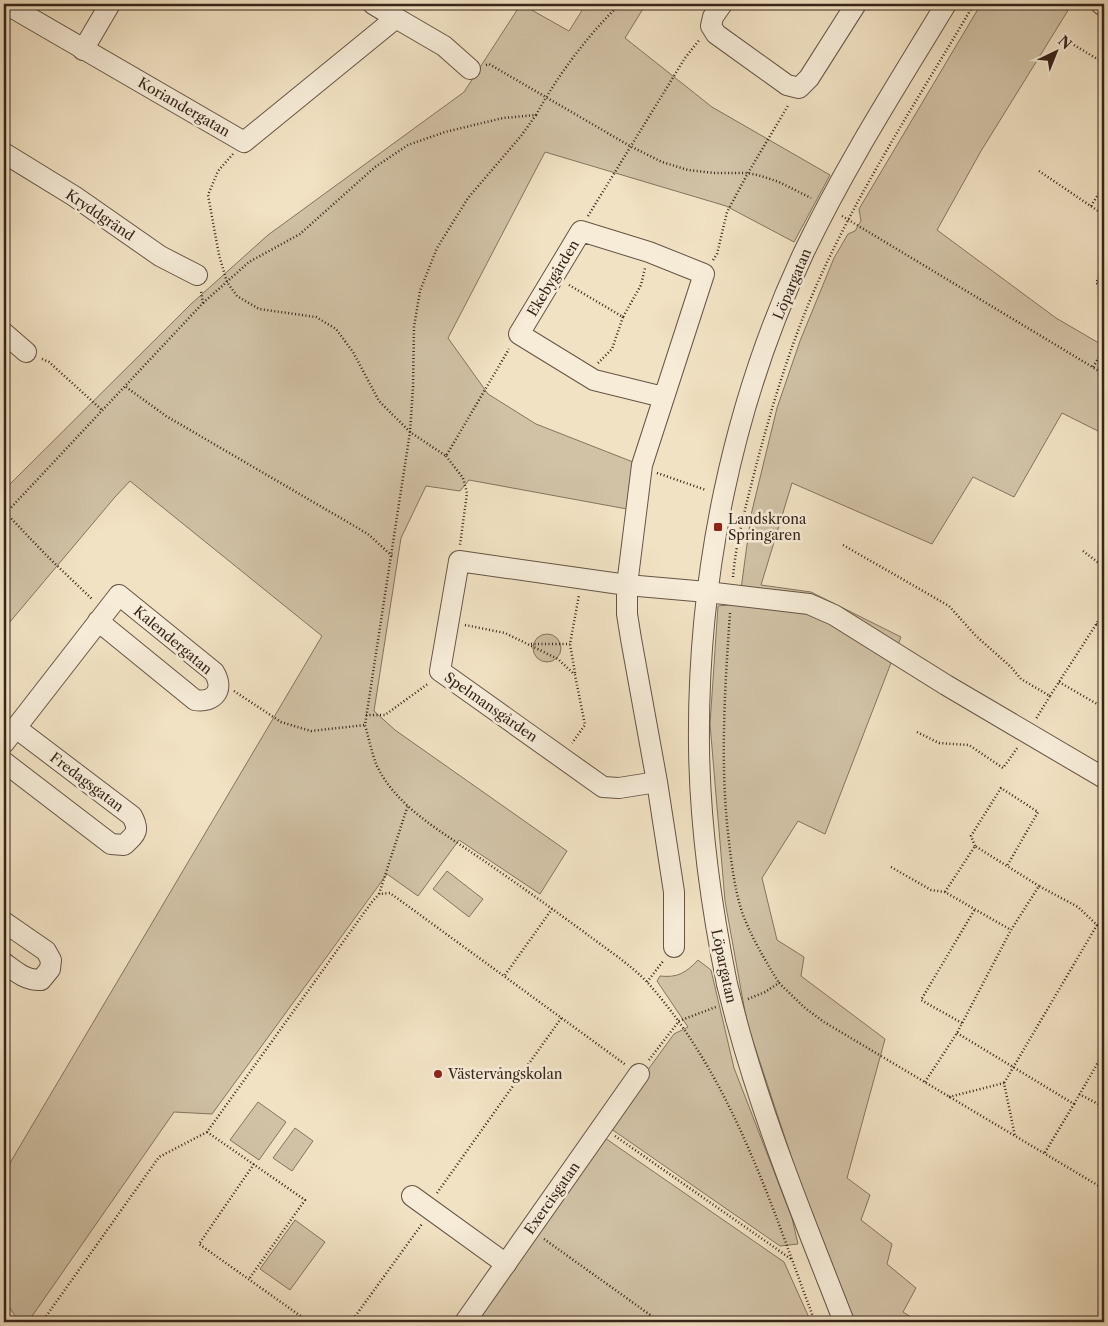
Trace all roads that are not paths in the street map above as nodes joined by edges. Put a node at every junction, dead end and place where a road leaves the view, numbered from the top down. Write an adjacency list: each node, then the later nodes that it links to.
1 (6, 4): 10 (street, Koriandergatan)
2 (110, 4): 10 (street)
3 (373, 4): 9 (street)
4 (722, 4): 5 (street)
5 (856, 4)
6 (946, 4): 18 (street, Löpargatan)
7 (1101, 4): 8 (street)
8 (1104, 6)
9 (396, 18): 10 (street, Koriandergatan); 11 (street)
10 (83, 50)
11 (470, 69)
12 (4, 153): 13 (street, Kryddgränd)
13 (197, 276)
14 (4, 333): 15 (street)
15 (26, 352)
16 (663, 397): 16 (street, Ekebygården); 17 (street)
17 (627, 585): 18 (street); 23 (street); 23 (street, Spelmansgården)
18 (707, 592): 22 (street); 31 (street, Löpargatan, bridge)
19 (102, 617): 19 (street, Kalendergatan); 20 (street, Kalendergatan)
20 (10, 736): 21 (street, Fredagsgatan)
21 (4, 762)
22 (1104, 778)
23 (657, 782): 25 (street)
24 (4, 922): 26 (street)
25 (674, 947)
26 (4, 963)
27 (639, 1074): 29 (street, Exercisgatan)
28 (412, 1196): 29 (street)
29 (506, 1264): 30 (street, Exercisgatan)
30 (465, 1322)
31 (844, 1322)

